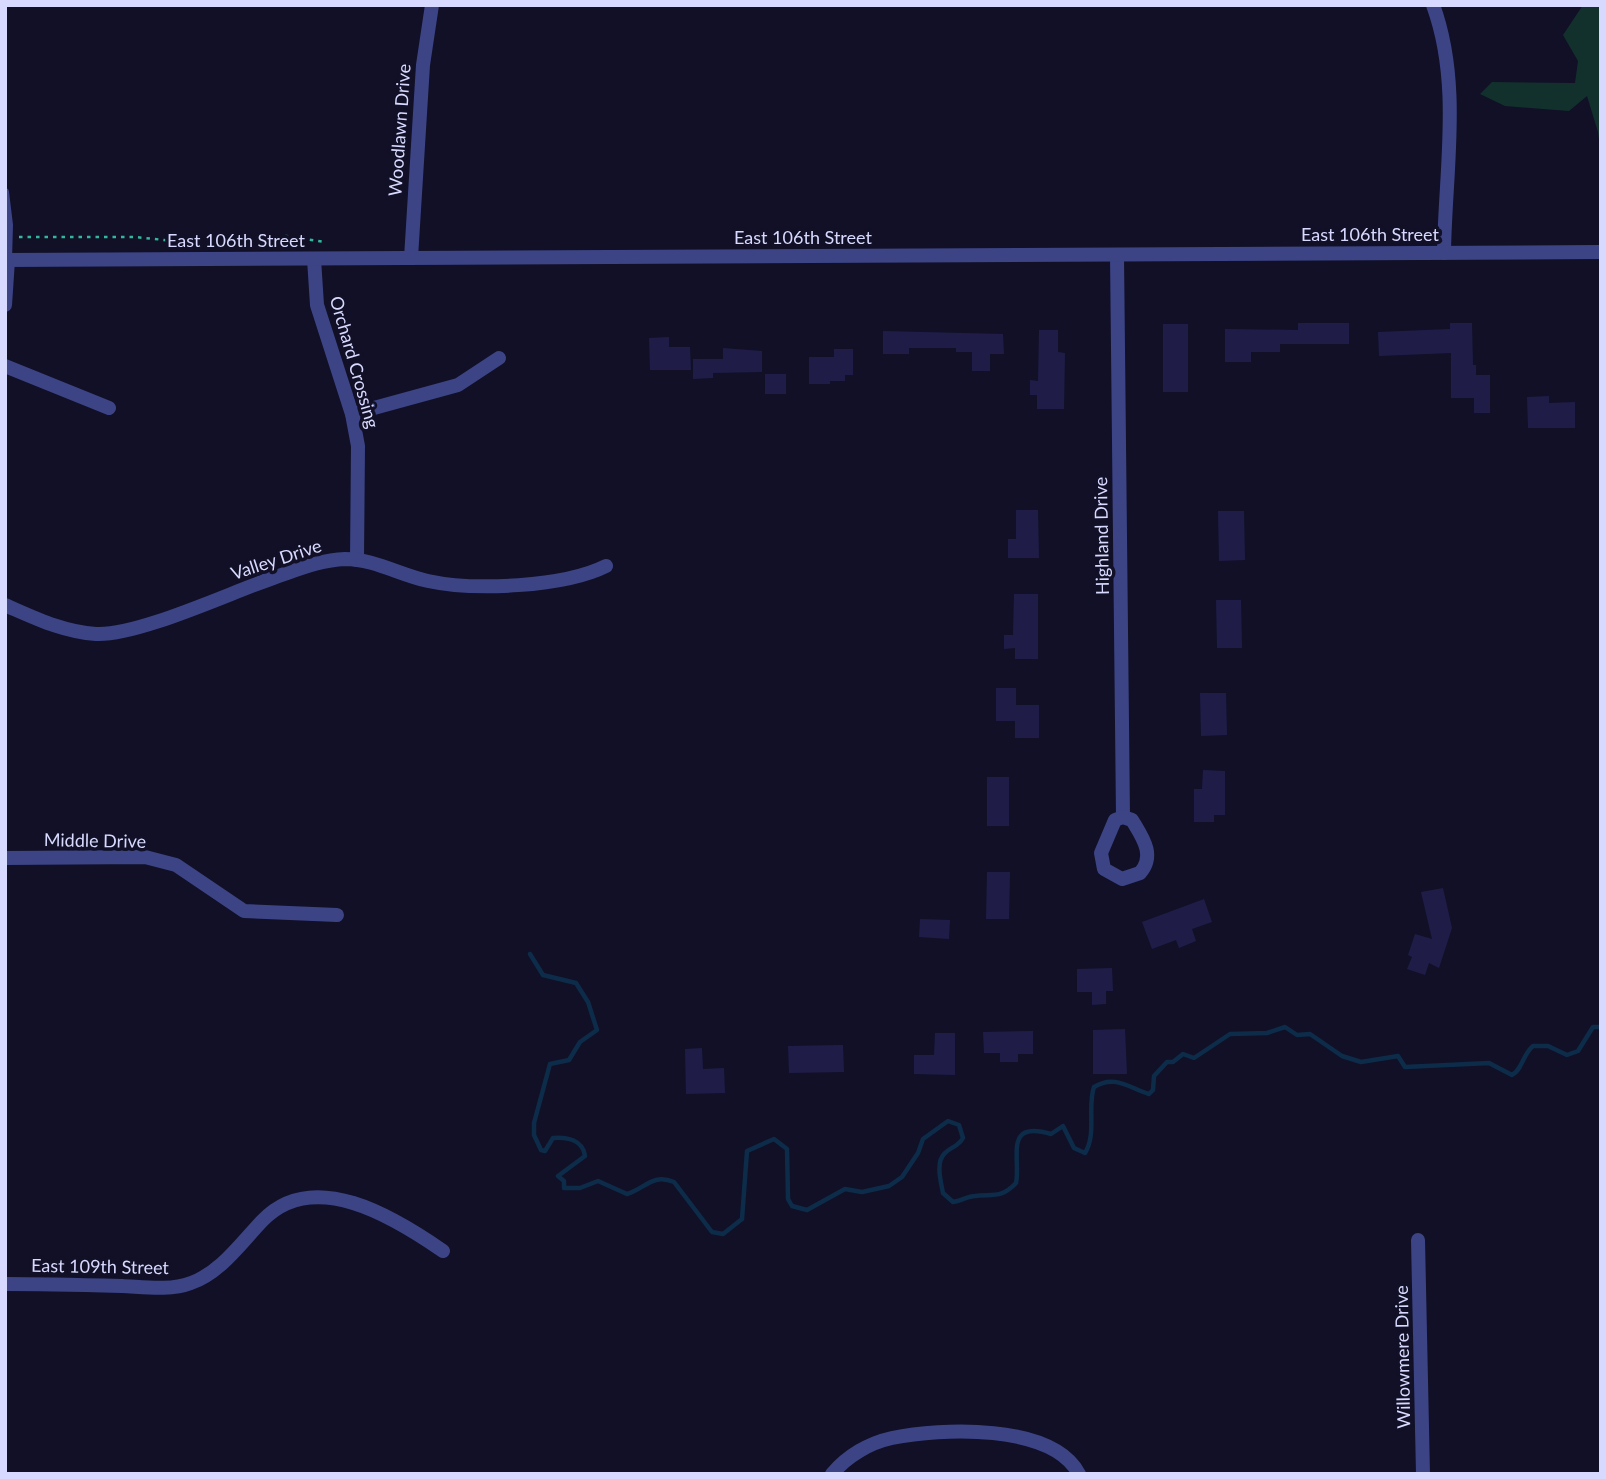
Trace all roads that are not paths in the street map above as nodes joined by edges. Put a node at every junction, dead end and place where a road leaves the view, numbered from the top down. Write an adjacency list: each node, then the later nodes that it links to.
1 (432, 5): 7 (street, Woodlawn Drive)
2 (1433, 5): 5 (street)
3 (5, 192): 9 (lane)
4 (1601, 252): 5 (street, East 106th Street)
5 (1444, 253): 6 (street, East 106th Street)
6 (1118, 255): 7 (street, East 106th Street); 18 (street, Highland Drive)
7 (411, 258): 8 (street, East 106th Street)
8 (314, 259): 9 (street, East 106th Street); 14 (street, Orchard Crossing)
9 (6, 260): 10 (street)
10 (5, 305)
11 (499, 358): 14 (street)
12 (5, 366): 13 (street)
13 (109, 408)
14 (352, 415): 15 (street, Orchard Crossing)
15 (357, 559): 16 (street, Valley Drive); 17 (street, Valley Drive)
16 (606, 566)
17 (5, 604)
18 (1124, 817)
19 (5, 858): 20 (street, Middle Drive)
20 (337, 915)
21 (1419, 1240): 26 (street, Willowmere Drive)
22 (443, 1251): 23 (street, East 109th Street)
23 (5, 1284)
24 (832, 1474): 25 (street)
25 (1079, 1474)
26 (1423, 1474)

